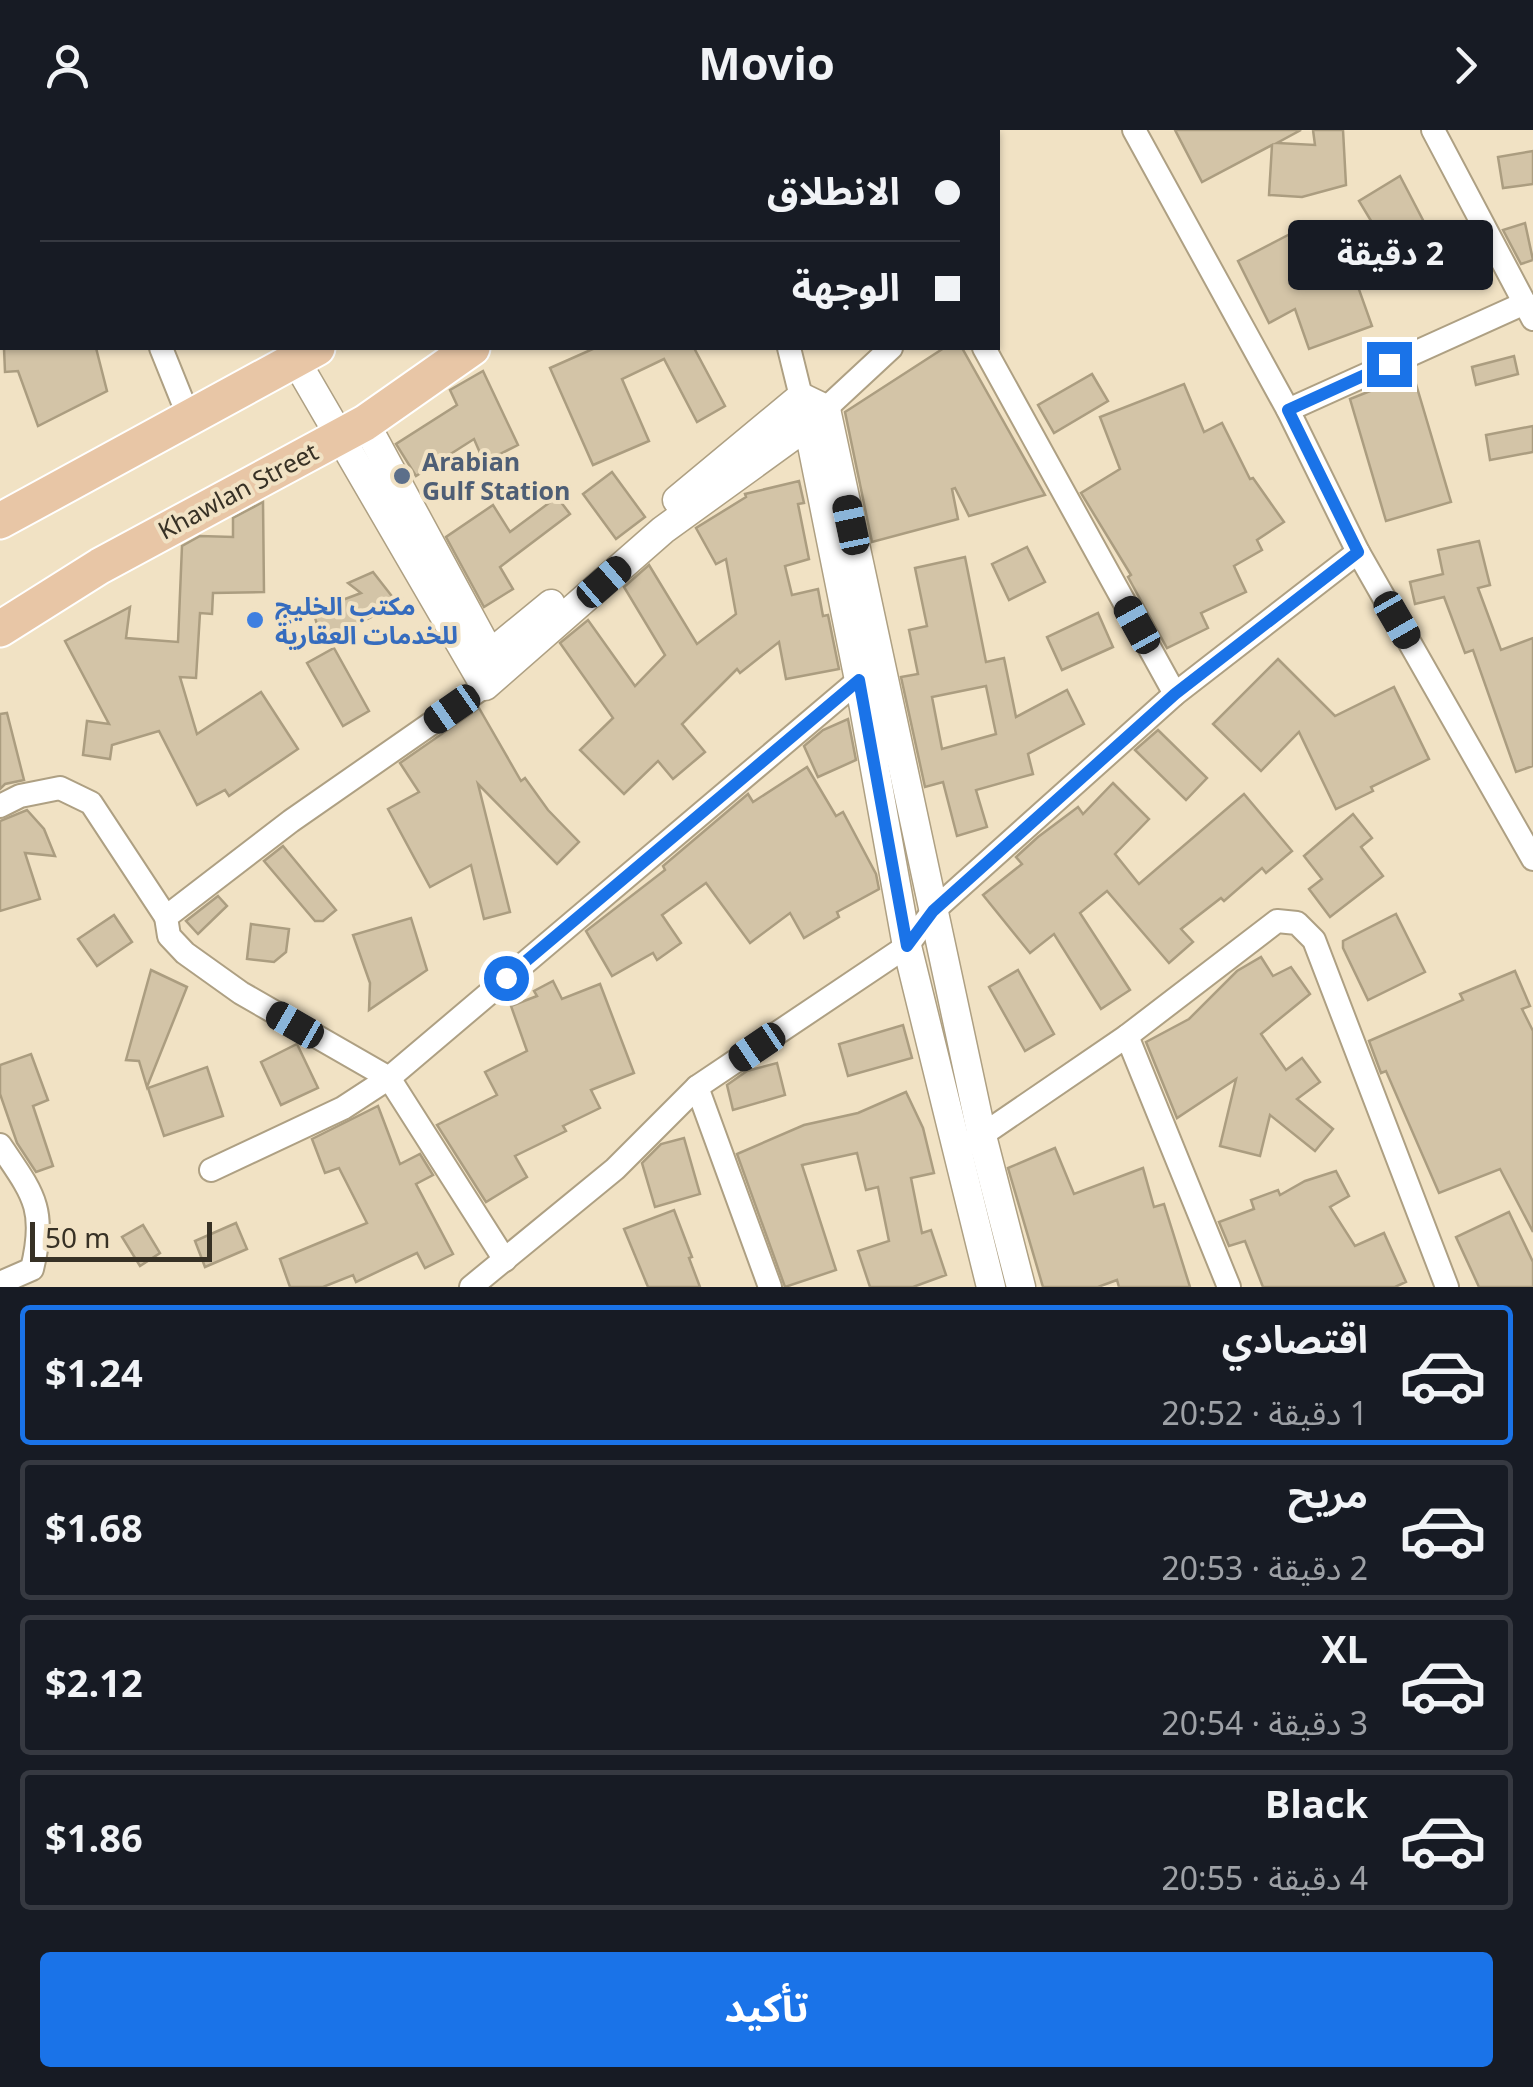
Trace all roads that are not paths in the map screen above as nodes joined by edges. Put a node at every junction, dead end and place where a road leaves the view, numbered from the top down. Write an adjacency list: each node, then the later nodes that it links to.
1 (1134, 130): 11 (street)
2 (1432, 130): 3 (street)
3 (1529, 311): 11 (street)
4 (162, 350): 12 (street)
5 (469, 350): 13 (main road, Khawlan Street)
6 (790, 350): 10 (street)
7 (888, 350): 10 (street)
8 (985, 350): 19 (street)
9 (306, 354): 12 (main road); 13 (street)
10 (812, 410): 13 (street); 17 (street); 18 (street); 22 (street)
11 (1288, 410): 15 (street)
12 (188, 416): 14 (main road)
13 (352, 430): 16 (main road, Khawlan Street); 18 (street)
14 (0, 521)
15 (1358, 552): 19 (street); 21 (street)
16 (0, 629)
17 (859, 680): 24 (street); 26 (street)
18 (485, 686): 23 (street)
19 (1175, 694): 22 (street)
20 (0, 806): 23 (street)
21 (1533, 859)
22 (933, 911): 24 (street); 28 (street)
23 (166, 917): 26 (street)
24 (907, 946): 27 (street); 30 (street)
25 (1127, 1036): 28 (street); 38 (street); 39 (street)
26 (389, 1078): 31 (street); 32 (street)
27 (697, 1087): 32 (street); 35 (street)
28 (982, 1136): 30 (street); 37 (street)
29 (0, 1146): 33 (street)
30 (956, 1152): 36 (street)
31 (210, 1170)
32 (505, 1260): 34 (street)
33 (0, 1282)
34 (472, 1287)
35 (770, 1287)
36 (991, 1287)
37 (1020, 1287)
38 (1229, 1287)
39 (1447, 1287)

